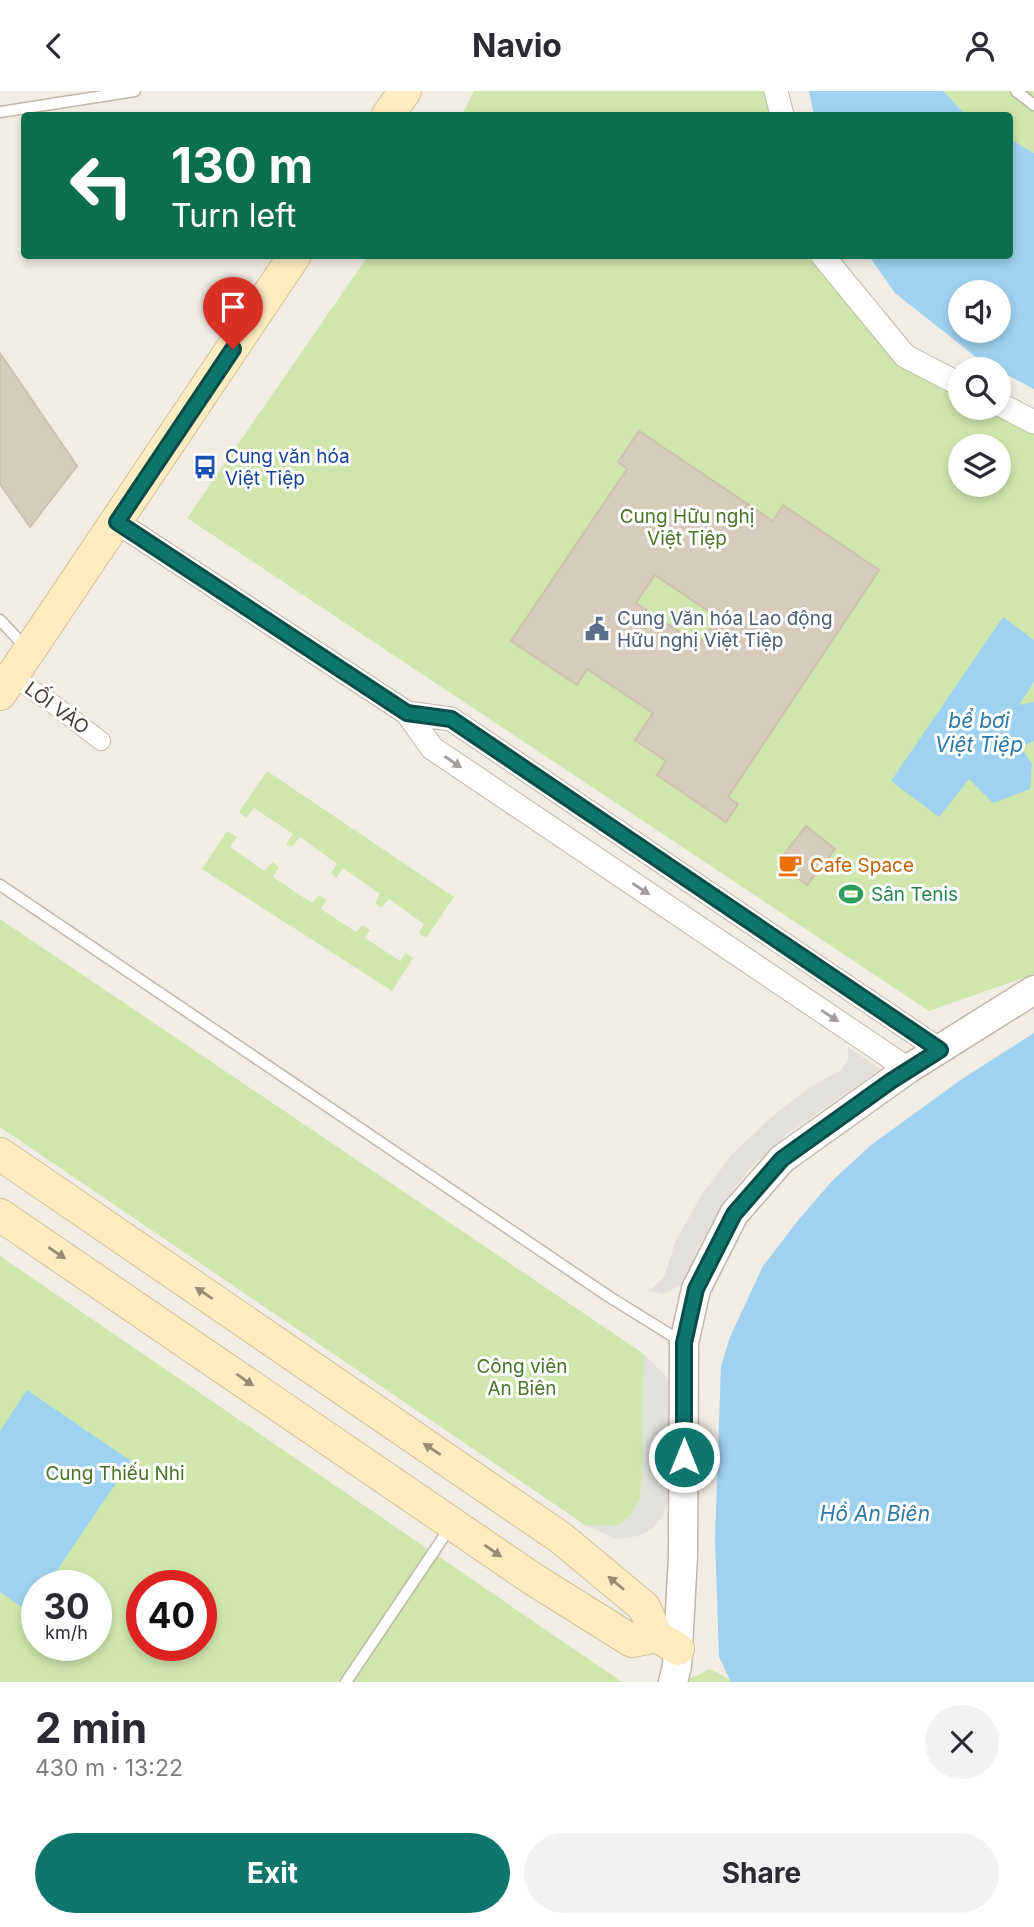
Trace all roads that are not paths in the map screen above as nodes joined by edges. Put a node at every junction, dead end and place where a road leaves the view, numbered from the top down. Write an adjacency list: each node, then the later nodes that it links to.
1 (135, 91): 5 (lane)
2 (776, 91): 6 (street)
3 (1016, 91): 4 (lane)
4 (1034, 105)
5 (1, 108)
6 (781, 112)
7 (292, 259): 12 (main road)
8 (825, 259): 9 (street)
9 (948, 378)
10 (1011, 410): 11 (street)
11 (1034, 422)
12 (117, 522): 14 (main road); 15 (street)
13 (0, 620): 14 (lane)
14 (13, 674): 16 (street, LỐI VÀO)
15 (407, 713): 17 (street); 18 (street, one-way to 18)
16 (101, 741)
17 (603, 822): 18 (street); 20 (street)
18 (583, 850): 21 (street, one-way to 21)
19 (0, 885): 28 (lane)
20 (716, 898): 21 (street); 23 (street)
21 (697, 927): 24 (street, one-way to 24)
22 (1034, 990): 23 (street)
23 (940, 1050): 24 (street)
24 (908, 1069): 28 (street)
25 (0, 1154): 27 (main road, one-way to 25)
26 (3, 1223): 29 (main road, one-way to 29)
27 (243, 1320): 29 (main road); 31 (main road, one-way to 27)
28 (684, 1343): 31 (street)
29 (214, 1359): 30 (main road, one-way to 30)
30 (453, 1523): 31 (main road, one-way to 31); 32 (lane)
31 (668, 1642): 33 (street)
32 (346, 1682)
33 (673, 1682)

